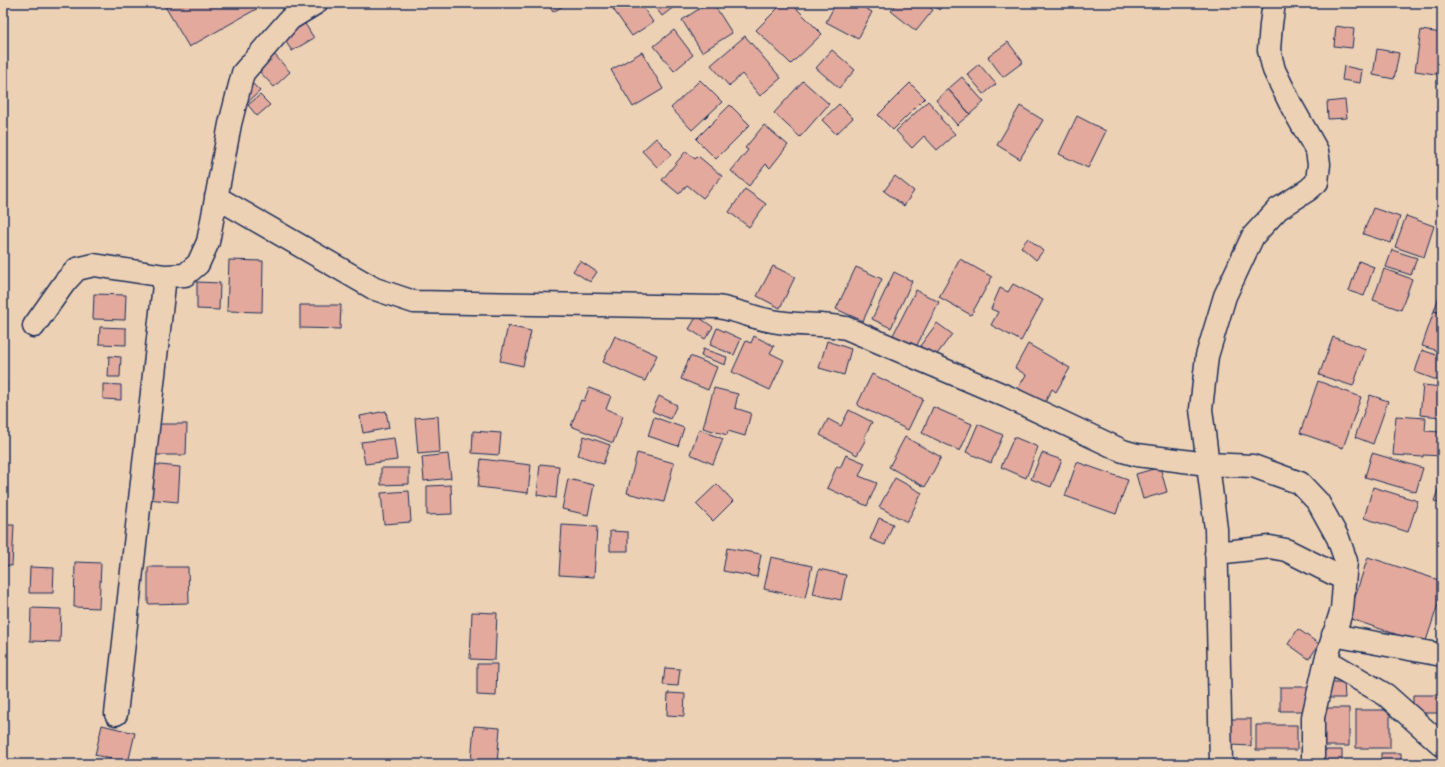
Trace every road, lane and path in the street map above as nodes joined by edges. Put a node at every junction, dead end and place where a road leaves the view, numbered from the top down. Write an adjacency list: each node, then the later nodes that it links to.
1 (316, 3): 3 (street)
2 (1274, 3): 6 (street)
3 (216, 197): 4 (street); 6 (street)
4 (166, 276): 5 (street); 12 (street)
5 (34, 326)
6 (1215, 464): 7 (street); 8 (street)
7 (1223, 552): 8 (street); 14 (street)
8 (1344, 578): 9 (street)
9 (1333, 635): 10 (street); 11 (street)
10 (1442, 655)
11 (1326, 660): 13 (street); 15 (street)
12 (116, 714)
13 (1442, 745)
14 (1221, 764)
15 (1313, 764)

